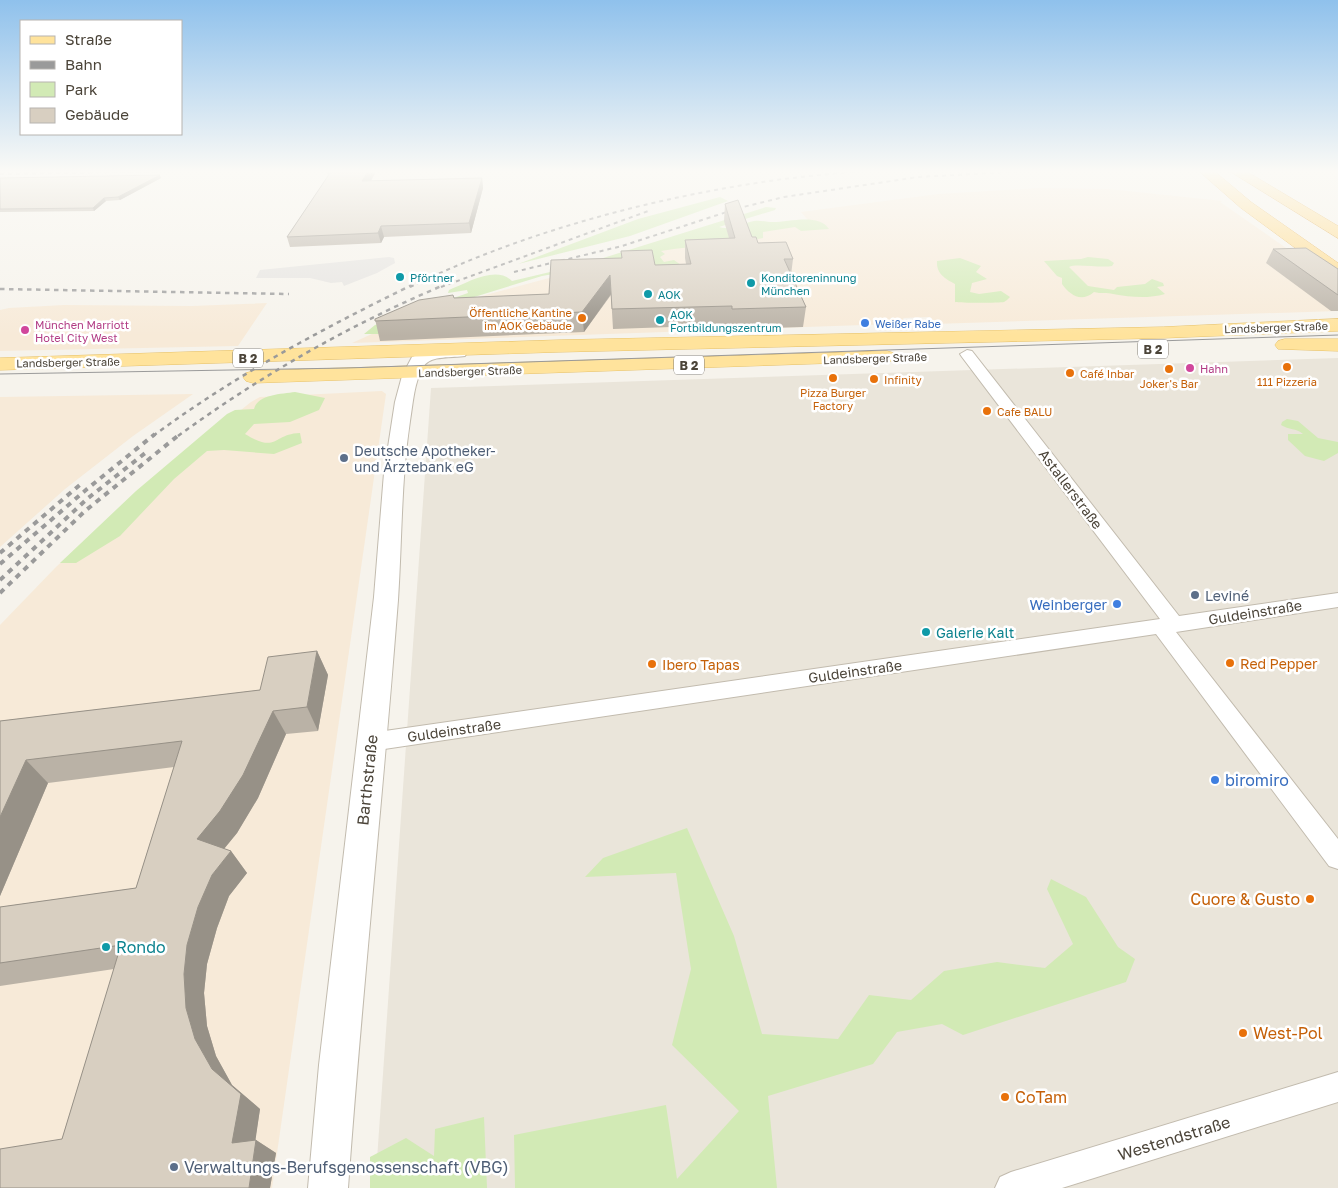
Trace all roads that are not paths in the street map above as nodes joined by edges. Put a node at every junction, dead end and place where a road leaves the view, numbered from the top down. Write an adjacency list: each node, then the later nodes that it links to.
1 (1274, 225): 6 (highway)
2 (1300, 225): 5 (highway)
3 (1326, 225): 4 (highway)
4 (1338, 233)
5 (1338, 249)
6 (1338, 271)
7 (1338, 325): 9 (main road, Landsberger Straße / B 2)
8 (1338, 344): 10 (main road, Landsberger Straße / B 2)
9 (495, 348): 11 (main road, Landsberger Straße / B 2); 12 (street, Landsberger Straße)
10 (967, 354): 12 (main road, Landsberger Straße / B 2); 17 (street, Astallerstraße)
11 (0, 364)
12 (412, 373): 14 (main road, Landsberger Straße / B 2); 18 (street, Barthstraße)
13 (201, 377): 15 (main road, Landsberger Straße)
14 (231, 377)
15 (0, 381)
16 (1338, 600): 17 (street, Guldeinstraße)
17 (1168, 626): 18 (street, Guldeinstraße); 19 (street, Astallerstraße)
18 (371, 742): 21 (street, Barthstraße)
19 (1338, 858)
20 (1338, 1087): 22 (street, Westendstraße)
21 (328, 1188)
22 (1010, 1188)

